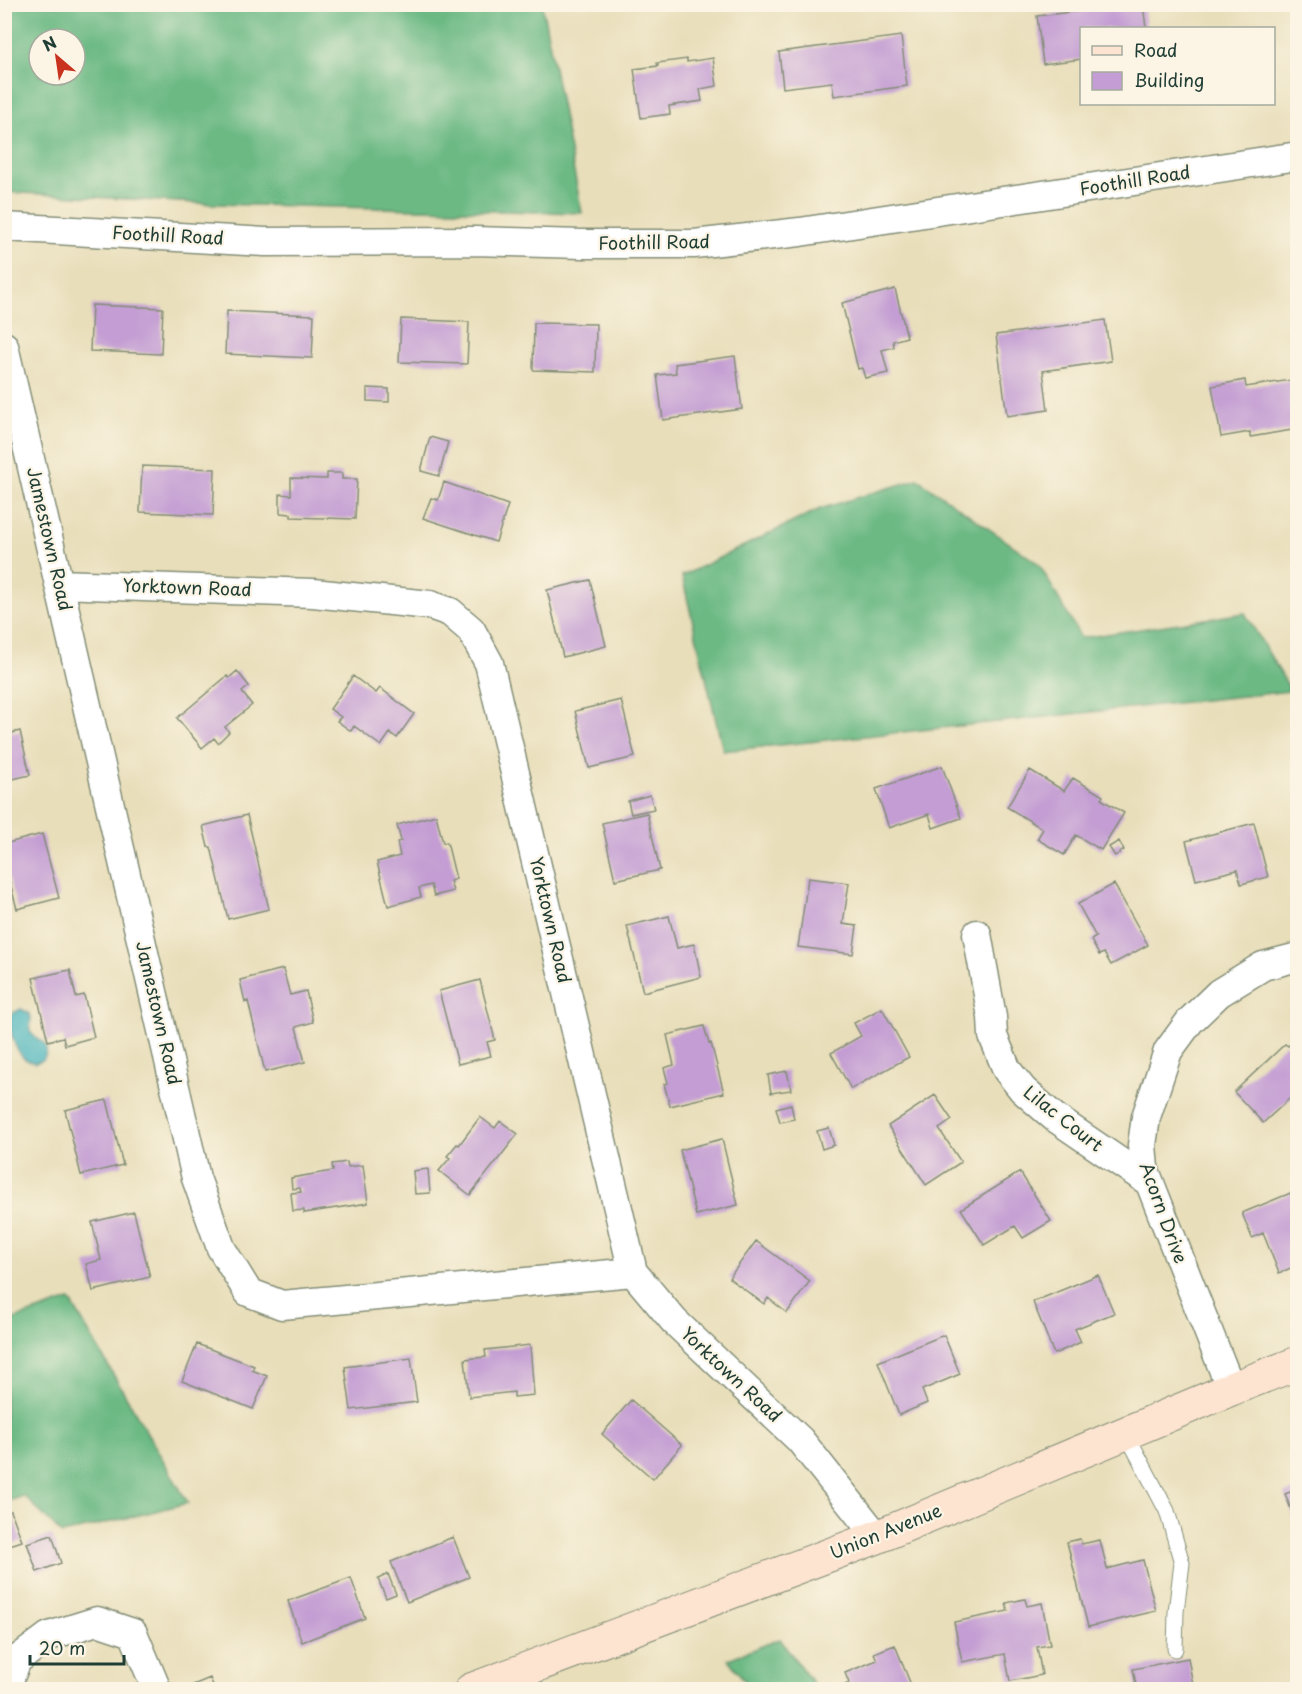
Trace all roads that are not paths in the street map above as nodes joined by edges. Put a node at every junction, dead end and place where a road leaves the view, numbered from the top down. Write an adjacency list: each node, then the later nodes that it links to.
1 (1298, 156): 2 (street, Foothill Road)
2 (4, 227)
3 (4, 346): 4 (street, Jamestown Road)
4 (59, 584): 8 (street, Yorktown Road); 8 (street, Jamestown Road)
5 (977, 934): 7 (street, Lilac Court)
6 (1298, 957): 7 (street, Acorn Drive)
7 (1149, 1182): 10 (street, Acorn Drive)
8 (633, 1272): 12 (street, Yorktown Road)
9 (1298, 1363): 10 (street, Union Avenue)
10 (1231, 1389): 11 (street, Union Avenue)
11 (1126, 1433): 12 (street, Union Avenue); 13 (lane)
12 (877, 1537): 16 (street, Union Avenue)
13 (1176, 1649)
14 (5, 1689): 15 (street)
15 (157, 1689)
16 (471, 1689)

